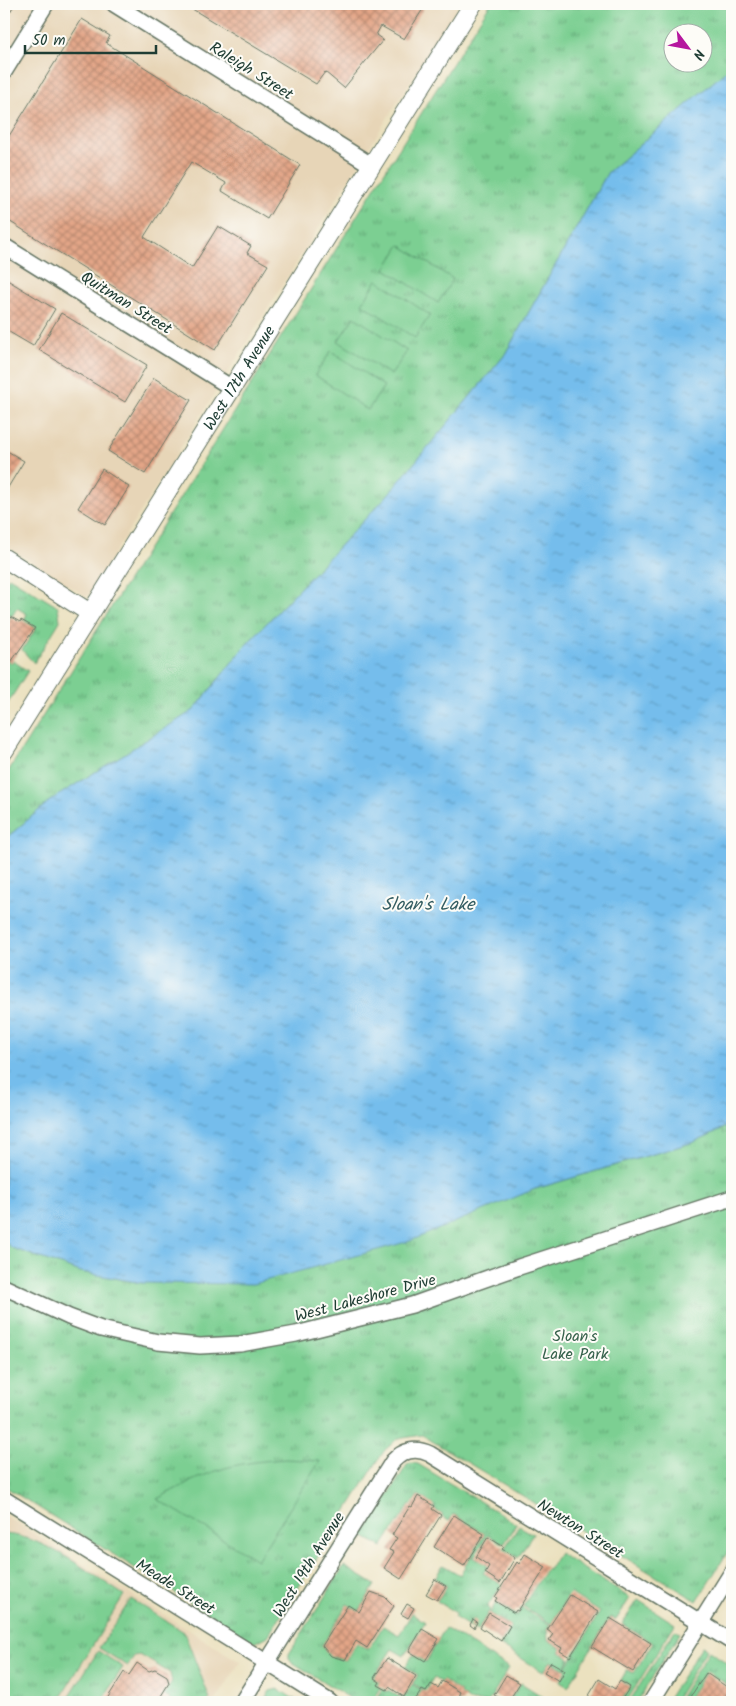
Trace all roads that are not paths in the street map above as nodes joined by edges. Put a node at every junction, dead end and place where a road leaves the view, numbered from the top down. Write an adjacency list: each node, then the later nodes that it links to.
1 (46, 4): 4 (street)
2 (114, 4): 5 (street, Raleigh Street)
3 (473, 4): 5 (street, West 17th Avenue)
4 (4, 72)
5 (372, 165): 7 (street, West 17th Avenue)
6 (4, 246): 7 (street, Quitman Street)
7 (232, 388): 9 (street, West 17th Avenue)
8 (4, 558): 9 (street)
9 (90, 613): 10 (street, West 17th Avenue)
10 (4, 751)
11 (732, 1198): 12 (street, West Lakeshore Drive)
12 (4, 1287)
13 (409, 1451): 16 (street, Newton Street); 18 (street, West 19th Avenue)
14 (4, 1499): 18 (street, Meade Street)
15 (732, 1572): 16 (street)
16 (701, 1623): 17 (street, Newton Street); 21 (street)
17 (732, 1642)
18 (267, 1663): 19 (street, West 19th Avenue); 20 (street, Meade Street)
19 (242, 1702)
20 (330, 1702)
21 (651, 1702)

